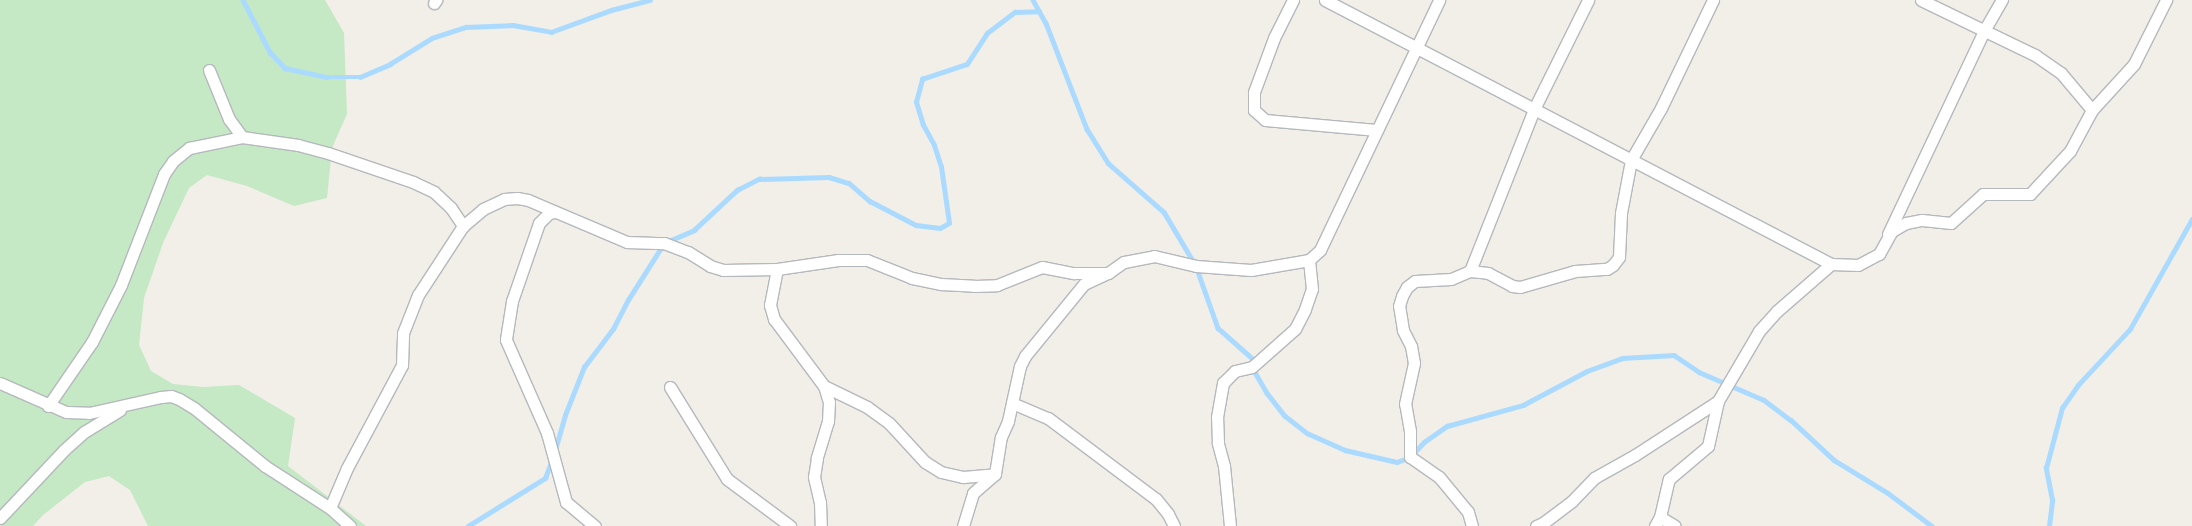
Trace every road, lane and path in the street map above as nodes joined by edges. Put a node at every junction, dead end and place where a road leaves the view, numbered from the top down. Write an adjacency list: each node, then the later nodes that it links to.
1 (1293, 0): 14 (street)
2 (1325, 0): 10 (street)
3 (1439, 0): 10 (street)
4 (1588, 0): 12 (street)
5 (1713, 0): 16 (street)
6 (1921, 0): 9 (street)
7 (2002, 0): 9 (street)
8 (2166, 0): 13 (street)
9 (1985, 30): 13 (street); 19 (street)
10 (1417, 48): 12 (street); 14 (street)
11 (209, 70): 15 (street)
12 (1534, 109): 16 (street); 23 (street)
13 (2092, 110): 19 (street)
14 (1377, 130): 20 (street)
15 (242, 137): 18 (street); 30 (street)
16 (1631, 160): 21 (street); 23 (street)
17 (556, 212): 18 (street); 22 (street); 37 (street)
18 (463, 226): 33 (street)
19 (1879, 254): 21 (street)
20 (1309, 260): 24 (street); 42 (street)
21 (1831, 264): 28 (street)
22 (777, 269): 24 (street); 27 (street)
23 (1470, 271): 43 (street)
24 (1108, 273): 29 (street)
25 (0, 383): 30 (street)
26 (670, 386): 38 (street)
27 (824, 386): 32 (street); 39 (street)
28 (1718, 402): 35 (street); 44 (street)
29 (1012, 403): 32 (street); 41 (street)
30 (48, 406): 31 (street)
31 (127, 406): 33 (street); 34 (street)
32 (995, 474): 40 (street)
33 (330, 508): 36 (street)
34 (0, 518)
35 (1658, 522): 45 (street)
36 (350, 526)
37 (596, 526)
38 (790, 526)
39 (821, 526)
40 (963, 526)
41 (1174, 526)
42 (1230, 526)
43 (1472, 526)
44 (1536, 526)
45 (1674, 526)

